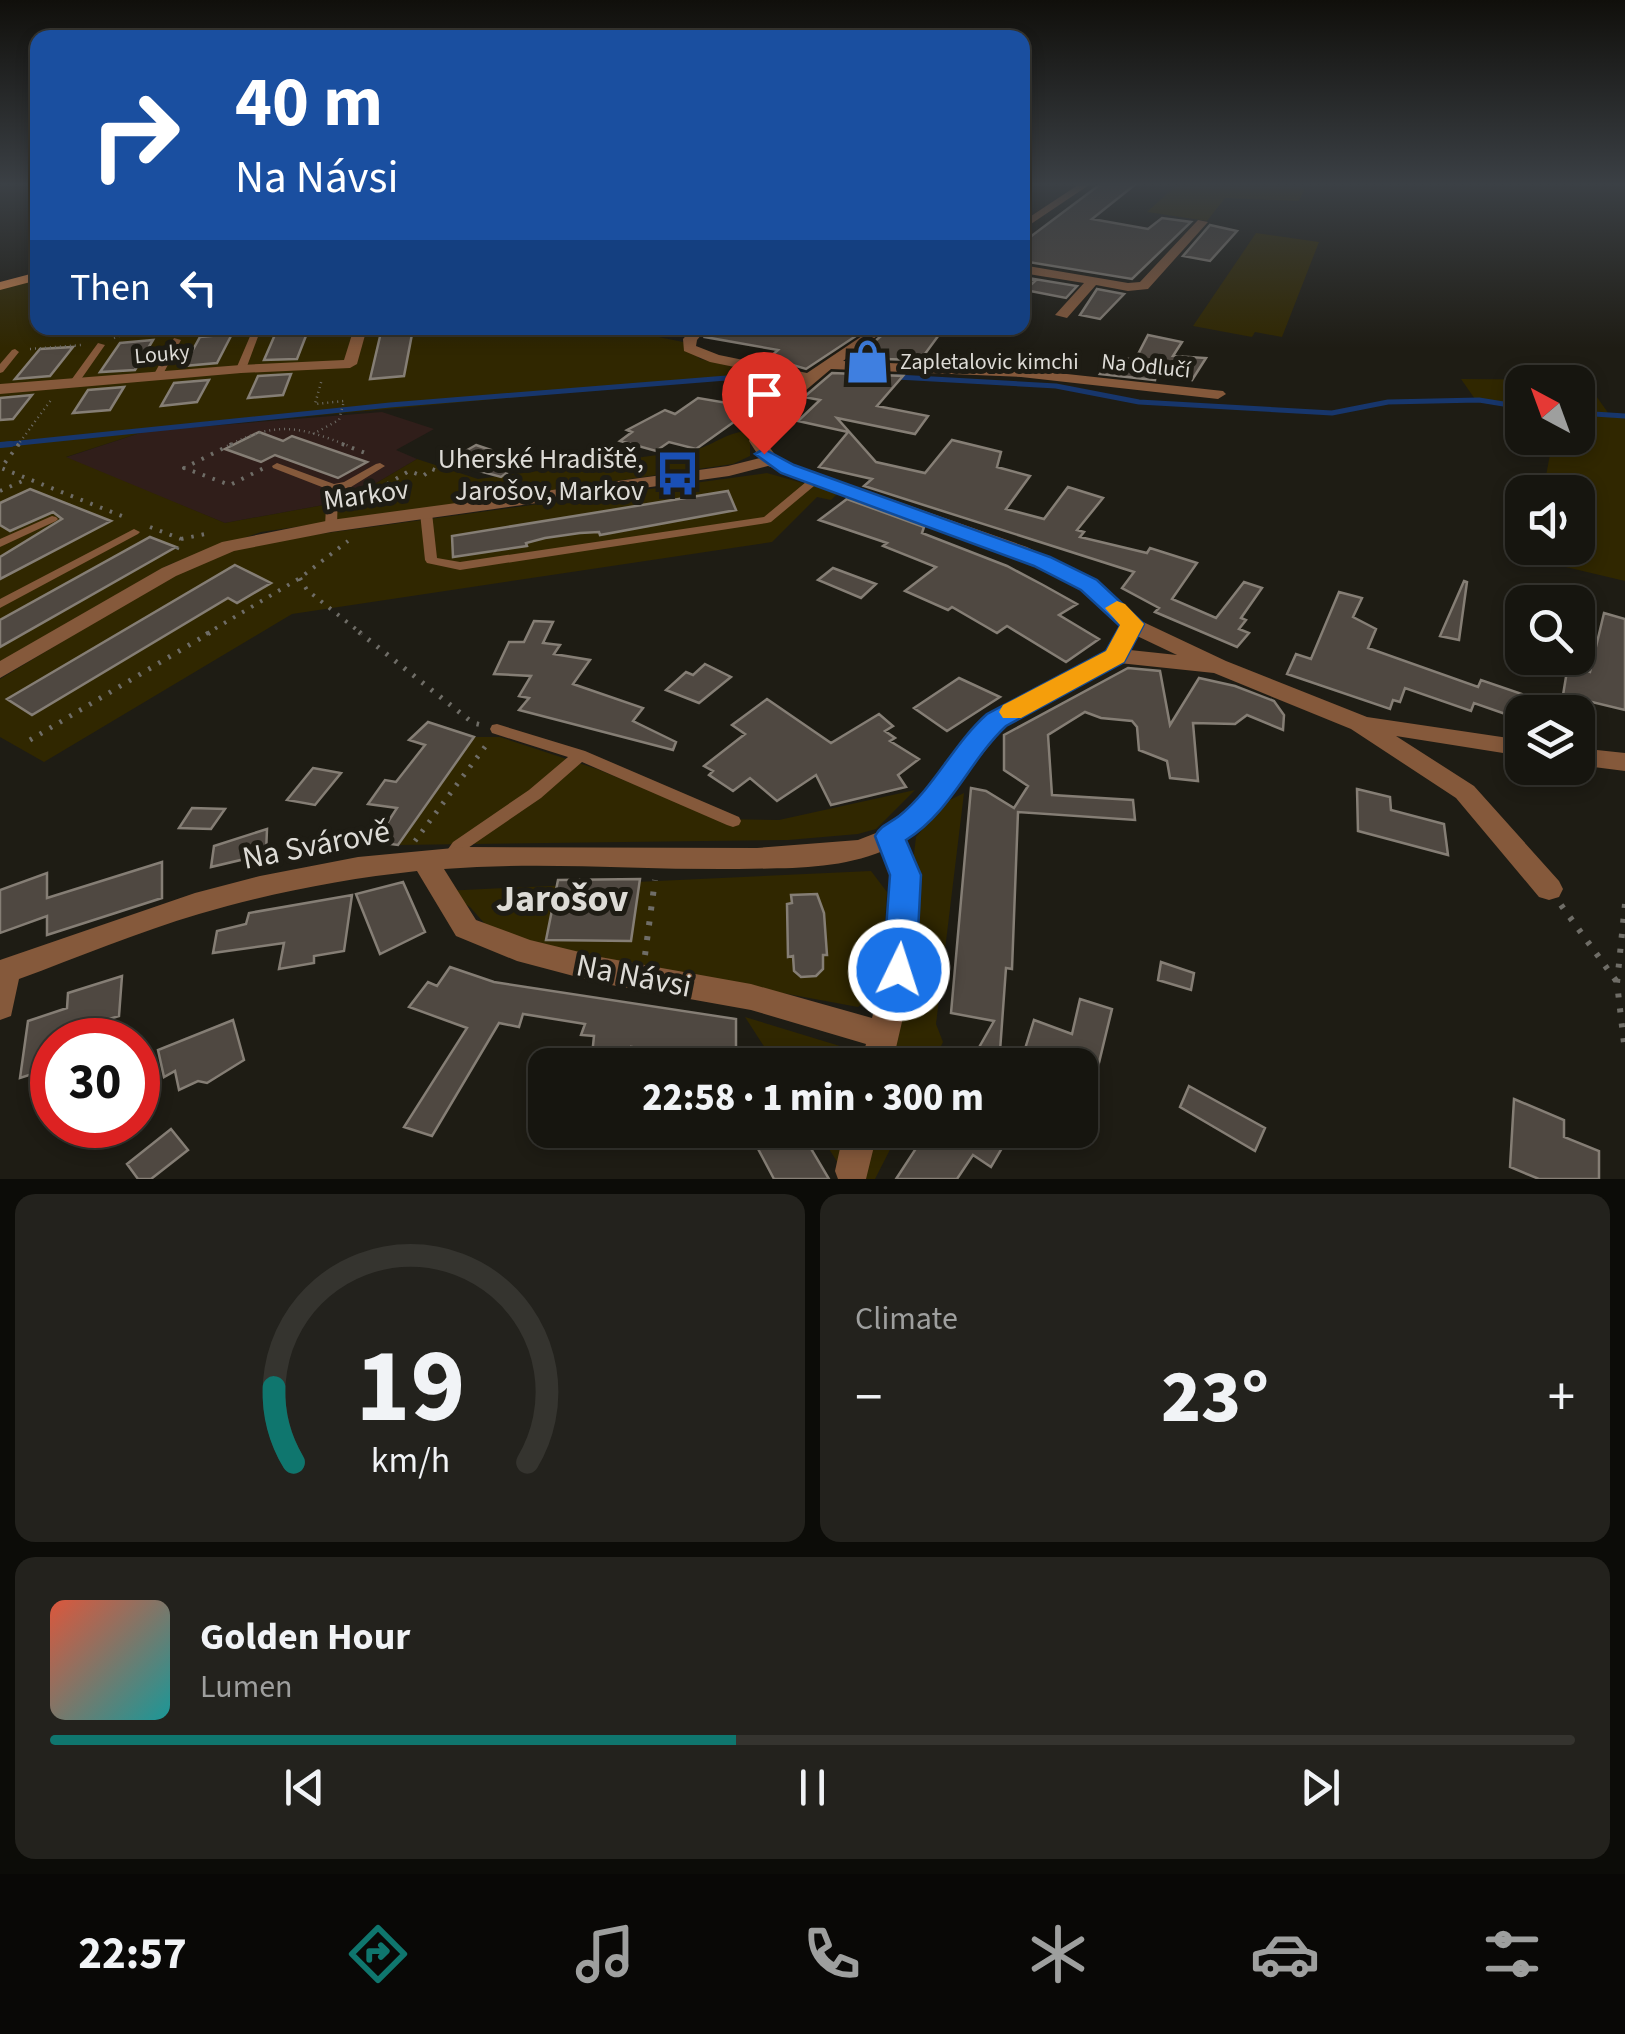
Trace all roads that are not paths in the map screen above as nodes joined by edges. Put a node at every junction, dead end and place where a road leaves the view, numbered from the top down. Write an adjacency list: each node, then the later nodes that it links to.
1 (1187, 238): 4 (street)
2 (1030, 270): 4 (street)
3 (30, 278): 5 (main road)
4 (1092, 281): 6 (street)
5 (0, 286)
6 (1062, 314)
7 (255, 335): 14 (lane)
8 (358, 335): 14 (street, Louky)
9 (693, 335): 16 (street, Na Odlučí)
10 (872, 335): 16 (street)
11 (177, 340): 17 (lane)
12 (101, 345): 18 (lane)
13 (16, 352): 15 (lane)
14 (240, 369): 17 (street, Louky)
15 (0, 370)
16 (820, 372): 20 (street, Na Odlučí); 21 (street)
17 (158, 376): 18 (street, Louky)
18 (68, 383): 19 (street, Louky)
19 (0, 389)
20 (1218, 394)
21 (770, 460): 24 (street); 26 (street, Markov)
22 (277, 466): 25 (lane)
23 (380, 466): 25 (lane)
24 (816, 480): 26 (lane); 34 (street)
25 (334, 486): 30 (lane)
26 (426, 513): 30 (street, Markov)
27 (52, 518): 31 (lane)
28 (11, 523): 31 (lane)
29 (136, 525): 33 (lane)
30 (332, 526): 37 (street, Markov)
31 (28, 530): 32 (lane)
32 (0, 543)
33 (0, 604)
34 (1132, 624): 35 (street); 36 (street)
35 (1116, 656): 36 (street); 45 (street)
36 (1218, 666): 38 (street)
37 (0, 671)
38 (1360, 722): 40 (street); 47 (street)
39 (498, 729): 41 (lane)
40 (1505, 745)
41 (580, 755): 44 (lane); 46 (lane)
42 (1595, 759): 43 (street)
43 (1625, 762)
44 (733, 821)
45 (890, 836): 46 (street, Na Svárově); 50 (street)
46 (428, 855): 48 (street, Na Svárově); 50 (street, Na Návsi)
47 (1549, 889)
48 (2, 972): 49 (street)
49 (0, 1007)
50 (882, 1035): 51 (street)
51 (879, 1048)
52 (857, 1148): 53 (street)
53 (852, 1171)

